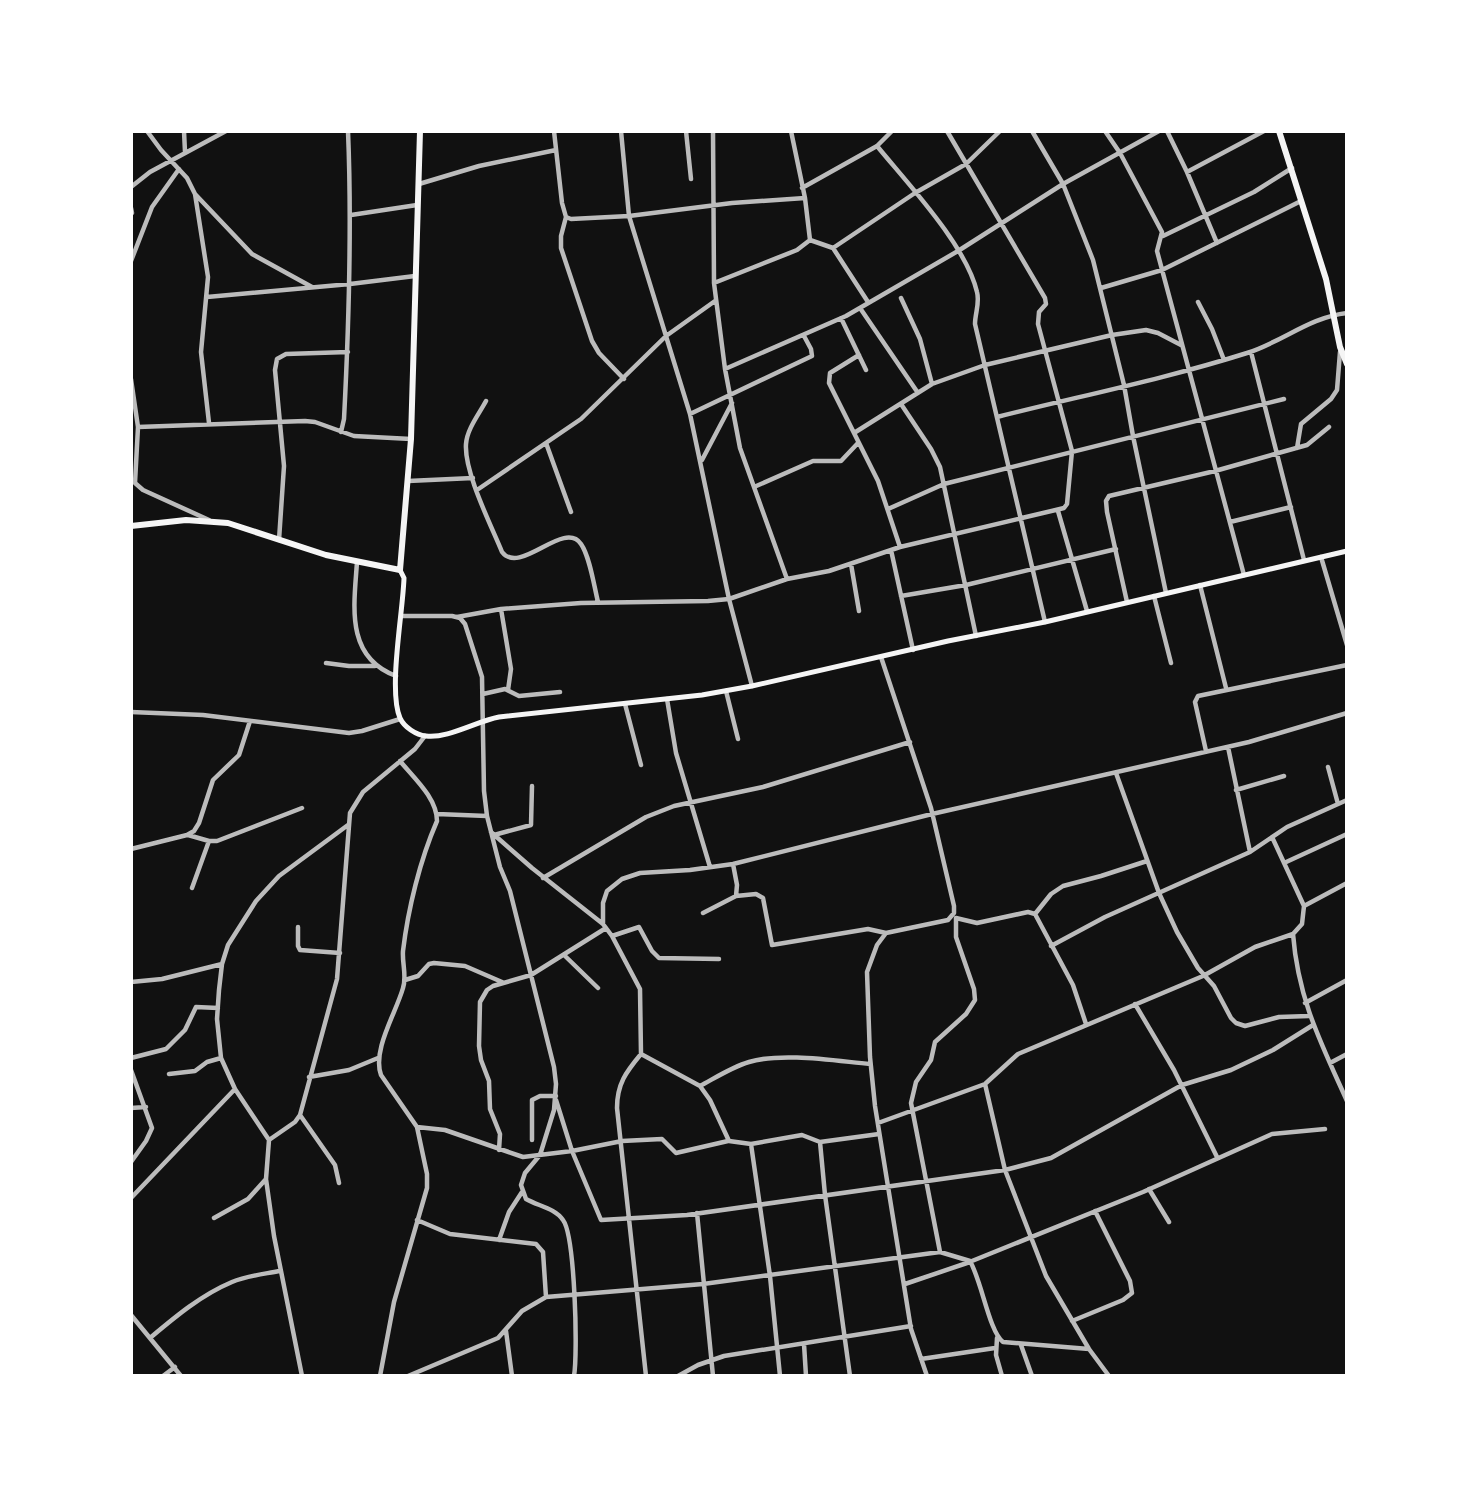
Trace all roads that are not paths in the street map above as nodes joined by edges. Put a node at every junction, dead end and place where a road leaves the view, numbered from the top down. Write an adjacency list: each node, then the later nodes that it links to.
1 (147, 131): 24 (street)
2 (184, 131): 22 (street)
3 (226, 131): 22 (street)
4 (348, 131): 40 (street)
5 (420, 131): 30 (main road)
6 (554, 131): 21 (street)
7 (621, 131): 42 (street)
8 (686, 131): 29 (street)
9 (713, 131): 39 (street)
10 (791, 131): 33 (street)
11 (892, 131): 20 (street)
12 (947, 131): 25 (street)
13 (1000, 131): 25 (street)
14 (1032, 131): 31 (street)
15 (1104, 131): 23 (street)
16 (1159, 131): 23 (street)
17 (1167, 131): 28 (street)
18 (1264, 131): 28 (street)
19 (1279, 131): 27 (main road)
20 (877, 146): 33 (street); 34 (street)
21 (556, 150): 30 (street); 43 (street)
22 (186, 152): 24 (street)
23 (1120, 153): 31 (street); 45 (street)
24 (173, 161): 26 (street); 32 (street)
25 (966, 164): 34 (street); 44 (street)
26 (179, 169): 35 (street); 50 (street)
27 (1292, 169): 37 (main road); 41 (street)
28 (1187, 172): 41 (street)
29 (691, 179)
30 (418, 184): 38 (main road)
31 (1063, 184): 44 (street); 57 (street)
32 (131, 187)
33 (802, 188): 36 (street)
34 (915, 193): 48 (street); 49 (street)
35 (195, 194): 56 (street); 58 (street)
36 (805, 198): 39 (street); 46 (street)
37 (1302, 201): 47 (street); 65 (main road)
38 (417, 205): 40 (street); 53 (main road)
39 (713, 207): 42 (street); 54 (street)
40 (351, 215): 55 (street)
41 (1205, 215): 45 (street); 47 (street)
42 (629, 216): 43 (street); 67 (street)
43 (566, 217): 83 (street)
44 (1000, 224): 49 (street); 72 (street)
45 (1163, 236): 52 (street)
46 (810, 240): 48 (street); 54 (street)
47 (1217, 243): 52 (street)
48 (833, 248): 61 (street)
49 (958, 251): 61 (street); 78 (street)
50 (133, 253): 51 (street)
51 (131, 261)
52 (1162, 270): 57 (street); 70 (street)
53 (415, 275): 55 (street); 105 (main road)
54 (714, 283): 60 (street)
55 (350, 284): 56 (street); 73 (street)
56 (312, 288): 58 (street)
57 (1101, 288): 68 (street)
58 (207, 297): 99 (street)
59 (901, 298): 84 (street)
60 (715, 301): 67 (street); 79 (street)
61 (868, 302): 63 (street)
62 (1198, 302): 76 (street)
63 (860, 308): 66 (street); 87 (street)
64 (1347, 313): 65 (street)
65 (1333, 315): 71 (main road); 74 (street)
66 (841, 318): 69 (street); 75 (street)
67 (666, 335): 83 (street); 95 (street)
68 (1112, 335): 70 (street); 72 (street); 85 (street)
69 (804, 336): 79 (street); 86 (street)
70 (1182, 346): 81 (street)
71 (1340, 348): 77 (main road); 108 (street)
72 (1046, 351): 78 (street); 90 (street)
73 (348, 352): 97 (street); 102 (street)
74 (1251, 352): 76 (street); 94 (street)
75 (859, 355): 80 (street); 103 (street)
76 (1224, 360): 81 (street)
77 (1347, 364)
78 (985, 365): 84 (street); 96 (street)
79 (725, 369): 86 (street)
80 (866, 370)
81 (1188, 370): 85 (street); 98 (street)
82 (131, 379): 91 (street)
83 (624, 379): 106 (street)
84 (932, 384): 87 (street)
85 (1125, 385): 90 (street); 104 (street)
86 (732, 393): 92 (street); 95 (street)
87 (918, 394): 93 (street)
88 (1284, 399): 94 (street)
89 (486, 401): 114 (street)
90 (1060, 401): 96 (street); 109 (street)
91 (133, 403): 100 (street)
92 (733, 403): 111 (street); 118 (street)
93 (901, 404): 103 (street); 116 (street)
94 (1263, 404): 98 (street); 110 (street)
95 (690, 414): 111 (street)
96 (997, 417): 112 (street)
97 (281, 420): 99 (street); 102 (street); 130 (street)
98 (1202, 420): 104 (street); 113 (street)
99 (209, 423): 100 (street)
100 (138, 427): 117 (street)
101 (1329, 427): 108 (street)
102 (341, 432): 105 (street)
103 (853, 433): 107 (street)
104 (1133, 436): 109 (street); 119 (street)
105 (411, 439): 115 (main road)
106 (546, 443): 120 (street); 124 (street)
107 (859, 443): 118 (street); 122 (street)
108 (1297, 448): 110 (street)
109 (1072, 452): 112 (street); 123 (street)
110 (1277, 454): 113 (street); 121 (street)
111 (701, 462): 149 (street)
112 (1009, 467): 116 (street); 125 (street)
113 (1215, 471): 119 (street); 127 (street)
114 (473, 478): 115 (street); 120 (street)
115 (408, 481): 141 (main road)
116 (944, 484): 122 (street); 129 (street)
117 (134, 487): 126 (street)
118 (754, 487): 143 (street)
119 (1145, 488): 132 (street); 146 (street)
120 (477, 490): 150 (street)
121 (1291, 507): 127 (street); 137 (street)
122 (888, 509): 131 (street)
123 (1058, 511): 125 (street); 136 (street)
124 (571, 512)
125 (1020, 517): 129 (street); 140 (street)
126 (209, 520): 128 (main road); 130 (main road)
127 (1230, 522): 142 (street)
128 (131, 526)
129 (955, 534): 131 (street); 144 (street)
130 (279, 540): 138 (main road)
131 (900, 547): 133 (street)
132 (1116, 549): 136 (street); 151 (street)
133 (891, 550): 139 (street); 148 (street)
134 (1347, 551): 135 (main road)
135 (1321, 557): 137 (main road); 159 (street)
136 (1071, 559): 140 (street); 154 (street)
137 (1304, 561): 142 (main road)
138 (357, 562): 141 (main road); 165 (street)
139 (851, 564): 143 (street); 153 (street)
140 (1032, 569): 144 (street); 157 (street)
141 (400, 570): 155 (main road)
142 (1244, 575): 145 (main road)
143 (787, 579): 149 (street)
144 (965, 585): 148 (street); 158 (street)
145 (1200, 585): 146 (main road); 168 (street)
146 (1166, 593): 147 (main road)
147 (1154, 595): 151 (main road); 163 (street)
148 (901, 596): 160 (street)
149 (729, 599): 150 (street); 167 (street)
150 (598, 602): 152 (street)
151 (1127, 602): 154 (main road)
152 (501, 609): 156 (street); 169 (street)
153 (859, 611)
154 (1087, 611): 157 (main road)
155 (401, 616): 156 (street); 166 (main road)
156 (457, 617): 172 (street)
157 (1045, 622): 158 (main road)
158 (976, 637): 160 (main road)
159 (1347, 645)
160 (913, 650): 161 (main road)
161 (881, 657): 167 (main road); 182 (street)
162 (326, 663): 165 (street)
163 (1171, 663)
164 (1347, 665): 168 (street)
165 (376, 666): 166 (street)
166 (396, 676): 177 (main road)
167 (752, 687): 170 (main road)
168 (1226, 688): 184 (street)
169 (508, 690): 171 (street); 172 (street)
170 (726, 691): 173 (main road); 181 (street)
171 (560, 692)
172 (483, 694): 178 (street)
173 (667, 699): 174 (main road); 193 (street)
174 (625, 704): 178 (main road); 186 (street)
175 (131, 712): 179 (street)
176 (1347, 713): 183 (street)
177 (400, 719): 179 (street); 180 (main road)
178 (482, 720): 180 (main road); 198 (street)
179 (250, 721): 202 (street)
180 (425, 736): 185 (street)
181 (738, 739)
182 (910, 742): 193 (street); 197 (street)
183 (1228, 747): 184 (street); 191 (street)
184 (1206, 751): 188 (street)
185 (400, 761): 196 (street); 199 (street)
186 (640, 765)
187 (1328, 767): 194 (street)
188 (1116, 773): 197 (street); 207 (street)
189 (1284, 776): 191 (street)
190 (532, 786): 200 (street)
191 (1236, 790): 206 (street)
192 (1347, 800): 194 (street)
193 (692, 803): 210 (street); 211 (street)
194 (1338, 804): 203 (street)
195 (302, 808): 204 (street)
196 (437, 814): 198 (street); 232 (street)
197 (932, 814): 209 (street); 219 (street)
198 (487, 816): 200 (street)
199 (348, 825): 226 (street); 229 (street)
200 (492, 833): 211 (street); 230 (street)
201 (1347, 834): 208 (street)
202 (187, 835): 204 (street); 205 (street)
203 (1272, 837): 206 (street); 208 (street)
204 (209, 841): 213 (street)
205 (131, 849)
206 (1250, 852): 214 (street)
207 (1147, 861): 214 (street); 218 (street)
208 (1284, 863): 216 (street)
209 (733, 864): 210 (street); 215 (street)
210 (710, 867): 220 (street)
211 (543, 878): 220 (street)
212 (1347, 883): 216 (street)
213 (192, 888)
214 (1159, 893): 225 (street); 231 (street)
215 (736, 896): 217 (street); 222 (street)
216 (1304, 906): 223 (street)
217 (703, 914)
218 (1035, 914): 219 (street); 225 (street)
219 (954, 918): 222 (street); 261 (street)
220 (604, 926): 224 (street); 227 (street)
221 (298, 927): 226 (street)
222 (886, 933): 249 (street)
223 (1293, 934): 231 (street); 237 (street)
224 (612, 936): 228 (street); 243 (street)
225 (1051, 946): 241 (street)
226 (340, 953): 252 (street)
227 (564, 955): 230 (street); 236 (street)
228 (719, 959)
229 (222, 964): 234 (street); 239 (street)
230 (531, 975): 235 (street); 257 (street)
231 (1203, 976): 238 (street); 240 (street)
232 (405, 980): 235 (street); 247 (street)
233 (1347, 980): 237 (street)
234 (131, 982)
235 (502, 982): 273 (street)
236 (598, 988)
237 (1305, 1003): 240 (street)
238 (1135, 1004): 241 (street); 254 (street)
239 (218, 1008): 245 (street); 246 (street)
240 (1309, 1016): 242 (street)
241 (1086, 1024): 253 (street)
242 (1313, 1025): 248 (street); 254 (street)
243 (641, 1054): 255 (street); 269 (street)
244 (1347, 1054): 248 (street)
245 (131, 1058)
246 (221, 1058): 251 (street); 256 (street)
247 (378, 1058): 252 (street); 264 (street)
248 (1330, 1063): 258 (street)
249 (870, 1064): 255 (street); 263 (street)
250 (132, 1073): 259 (street)
251 (169, 1074)
252 (309, 1077): 262 (street)
253 (985, 1084): 261 (street); 278 (street)
254 (1182, 1085): 276 (street); 278 (street)
255 (699, 1086): 270 (street)
256 (235, 1090): 267 (street); 286 (street)
257 (556, 1098): 268 (street); 274 (street); 275 (street)
258 (1347, 1101)
259 (146, 1107): 260 (street); 277 (street)
260 (131, 1108)
261 (912, 1109): 263 (street); 280 (street)
262 (300, 1115): 267 (street); 281 (street)
263 (878, 1123): 266 (street)
264 (417, 1126): 273 (street); 292 (street)
265 (1325, 1129): 276 (street)
266 (879, 1134): 271 (street); 282 (street)
267 (269, 1140): 279 (street)
268 (532, 1140)
269 (622, 1141): 270 (street); 274 (street); 291 (street)
270 (729, 1141): 272 (street)
271 (820, 1142): 272 (street); 285 (street)
272 (751, 1144): 287 (street)
273 (499, 1150): 275 (street)
274 (572, 1151): 275 (street); 291 (street)
275 (540, 1155): 284 (street)
276 (1217, 1157): 283 (street)
277 (131, 1162)
278 (1005, 1170): 280 (street); 294 (street)
279 (266, 1179): 290 (street); 300 (street)
280 (927, 1181): 282 (street); 296 (street)
281 (339, 1183)
282 (889, 1186): 285 (street); 297 (street)
283 (1149, 1189): 288 (street); 293 (street)
284 (522, 1192): 295 (street); 306 (street)
285 (825, 1195): 287 (street); 299 (street)
286 (131, 1198)
287 (761, 1204): 289 (street); 301 (street)
288 (1095, 1211): 294 (street); 308 (street)
289 (697, 1213): 291 (street); 302 (street)
290 (214, 1219)
291 (631, 1219): 304 (street)
292 (417, 1220): 295 (street); 325 (street)
293 (1169, 1222)
294 (1032, 1236): 298 (street); 308 (street)
295 (499, 1240): 305 (street)
296 (940, 1252): 297 (street); 298 (street)
297 (901, 1258): 299 (street); 303 (street)
298 (970, 1262): 303 (street); 313 (street)
299 (834, 1267): 301 (street); 311 (street)
300 (279, 1271): 312 (street); 324 (street)
301 (770, 1276): 302 (street); 317 (street)
302 (703, 1284): 304 (street); 320 (street)
303 (905, 1284): 309 (street)
304 (638, 1290): 306 (street); 329 (street)
305 (546, 1297): 306 (street); 310 (street)
306 (573, 1297): 328 (street)
307 (131, 1315): 312 (street)
308 (1072, 1321): 318 (street)
309 (911, 1326): 311 (street); 319 (street)
310 (506, 1330): 326 (street); 327 (street)
311 (844, 1336): 314 (street); 334 (street)
312 (150, 1338): 321 (street)
313 (997, 1338): 315 (street); 316 (street)
314 (804, 1344): 317 (street); 333 (street)
315 (1021, 1345): 318 (street); 337 (street)
316 (995, 1348): 319 (street); 336 (street)
317 (777, 1349): 320 (street); 332 (street)
318 (1089, 1349): 338 (street)
319 (921, 1359): 335 (street)
320 (711, 1360): 330 (street); 331 (street)
321 (174, 1367): 322 (street); 323 (street)
322 (163, 1376)
323 (181, 1376)
324 (302, 1376)
325 (380, 1376)
326 (408, 1376)
327 (512, 1376)
328 (574, 1376)
329 (646, 1376)
330 (678, 1376)
331 (713, 1376)
332 (780, 1376)
333 (806, 1376)
334 (850, 1376)
335 (927, 1376)
336 (1002, 1376)
337 (1032, 1376)
338 (1109, 1376)

